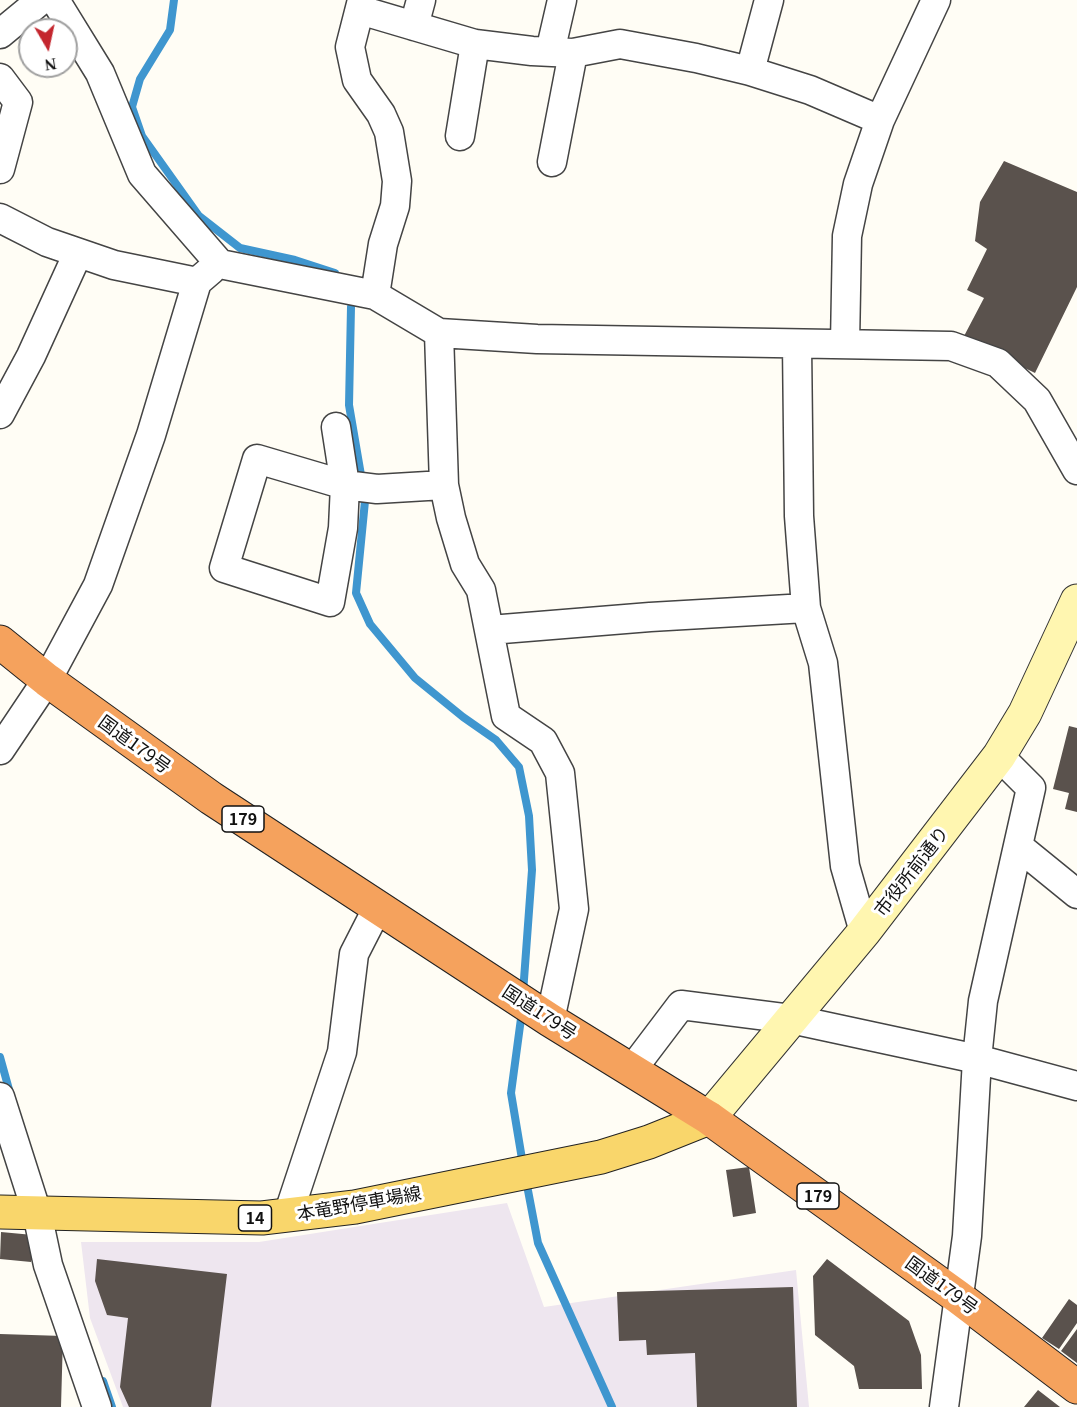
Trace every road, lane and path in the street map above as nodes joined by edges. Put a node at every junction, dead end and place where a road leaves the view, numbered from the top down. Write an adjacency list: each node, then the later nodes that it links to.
1 (41, 0): 8 (street)
2 (56, 0): 19 (street)
3 (562, 0): 10 (street)
4 (769, 0): 11 (street)
5 (936, 0): 13 (street)
6 (361, 5): 7 (street); 21 (street)
7 (417, 13): 9 (street)
8 (0, 34)
9 (475, 44): 10 (street); 14 (street)
10 (562, 52): 11 (street); 15 (street)
11 (750, 71): 13 (street)
12 (0, 78): 16 (street)
13 (880, 120): 24 (street)
14 (460, 136)
15 (552, 162)
16 (0, 169)
17 (0, 218): 18 (street)
18 (78, 253): 20 (street); 25 (street)
19 (220, 264): 20 (street); 21 (street)
20 (196, 282): 34 (street)
21 (375, 295): 22 (street)
22 (439, 333): 23 (street); 29 (street)
23 (797, 344): 24 (street); 31 (street)
24 (845, 344): 27 (street)
25 (0, 414)
26 (336, 427): 28 (street)
27 (1077, 470)
28 (345, 485): 28 (street); 29 (street)
29 (444, 486): 32 (street)
30 (1077, 601): 36 (street, 市役所前通り)
31 (806, 608): 32 (street); 40 (street)
32 (490, 630): 42 (street)
33 (0, 642): 34 (highway, 国道179号 / 179)
34 (47, 680): 35 (street); 39 (highway, 国道179号 / 179)
35 (0, 750)
36 (999, 756): 37 (street); 40 (street, 市役所前通り)
37 (1018, 846): 38 (street); 43 (street)
38 (1077, 894)
39 (378, 907): 42 (highway, 国道179号 / 179); 50 (street)
40 (864, 932): 41 (street, 市役所前通り)
41 (791, 1019): 43 (street); 44 (street); 47 (street, 市役所前通り)
42 (550, 1020): 44 (highway, 国道179号 / 179)
43 (977, 1059): 45 (street); 51 (street)
44 (631, 1071): 47 (highway, 国道179号 / 179)
45 (1077, 1086)
46 (0, 1097): 49 (street)
47 (708, 1118): 50 (main road, 本竜野停車場線 / 14); 51 (highway, 国道179号 / 179)
48 (0, 1212): 49 (main road, 本竜野停車場線 / 14)
49 (37, 1213): 50 (main road, 本竜野停車場線 / 14); 53 (street)
50 (288, 1215)
51 (958, 1297): 52 (highway, 国道179号 / 179); 54 (street)
52 (1077, 1387)
53 (97, 1407)
54 (944, 1407)

